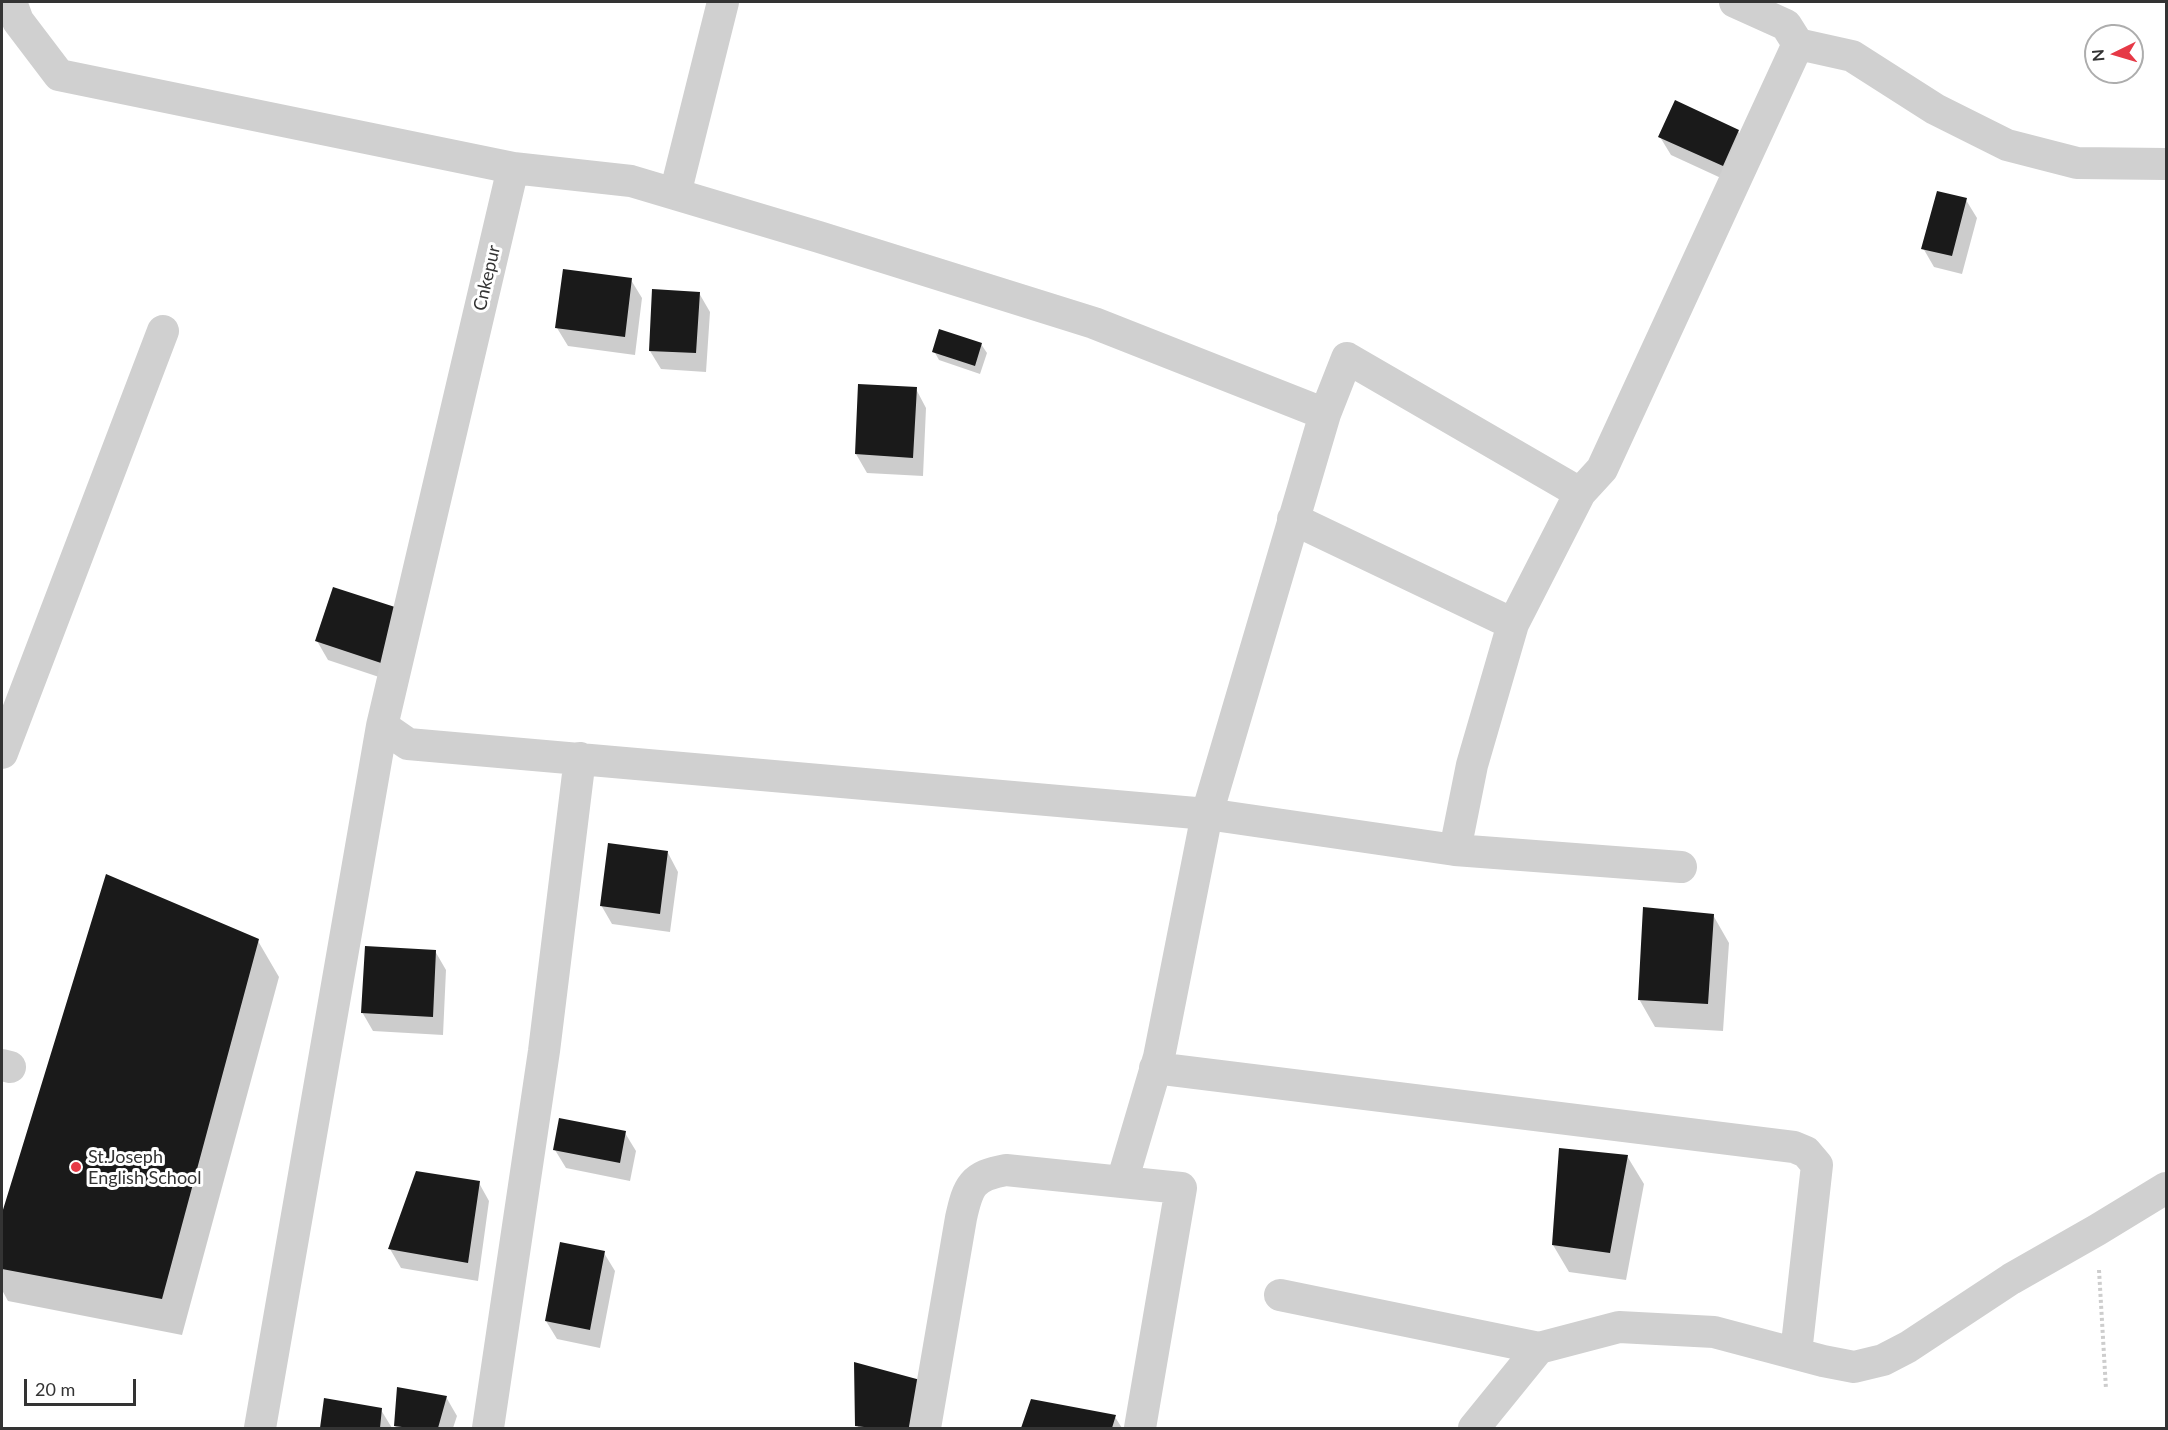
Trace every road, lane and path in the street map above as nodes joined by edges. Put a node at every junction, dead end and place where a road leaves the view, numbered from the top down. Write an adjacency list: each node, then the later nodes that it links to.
1 (723, 2): 7 (street)
2 (1735, 2): 4 (street)
3 (10, 14): 6 (street)
4 (1798, 44): 5 (street); 10 (street)
5 (2166, 164)
6 (513, 168): 7 (street); 13 (street, Cnkepur)
7 (675, 194): 9 (street)
8 (163, 331): 14 (street)
9 (1325, 414): 10 (street); 11 (street)
10 (1580, 493): 12 (street)
11 (1293, 519): 12 (street); 16 (street)
12 (1514, 624): 17 (street)
13 (382, 726): 15 (street); 27 (street, Cnkepur)
14 (2, 753)
15 (580, 758): 16 (street); 28 (street)
16 (1207, 814): 17 (street); 19 (street)
17 (1455, 850): 18 (street)
18 (1681, 867)
19 (1155, 1068): 20 (street); 25 (street)
20 (1122, 1182): 29 (street); 30 (street)
21 (2166, 1188): 22 (street)
22 (2097, 1230): 25 (street); 26 (path)
23 (1280, 1295): 24 (street)
24 (1539, 1348): 25 (street); 31 (street)
25 (1796, 1353)
26 (2106, 1389)
27 (260, 1428)
28 (488, 1428)
29 (925, 1428)
30 (1140, 1428)
31 (1474, 1428)

